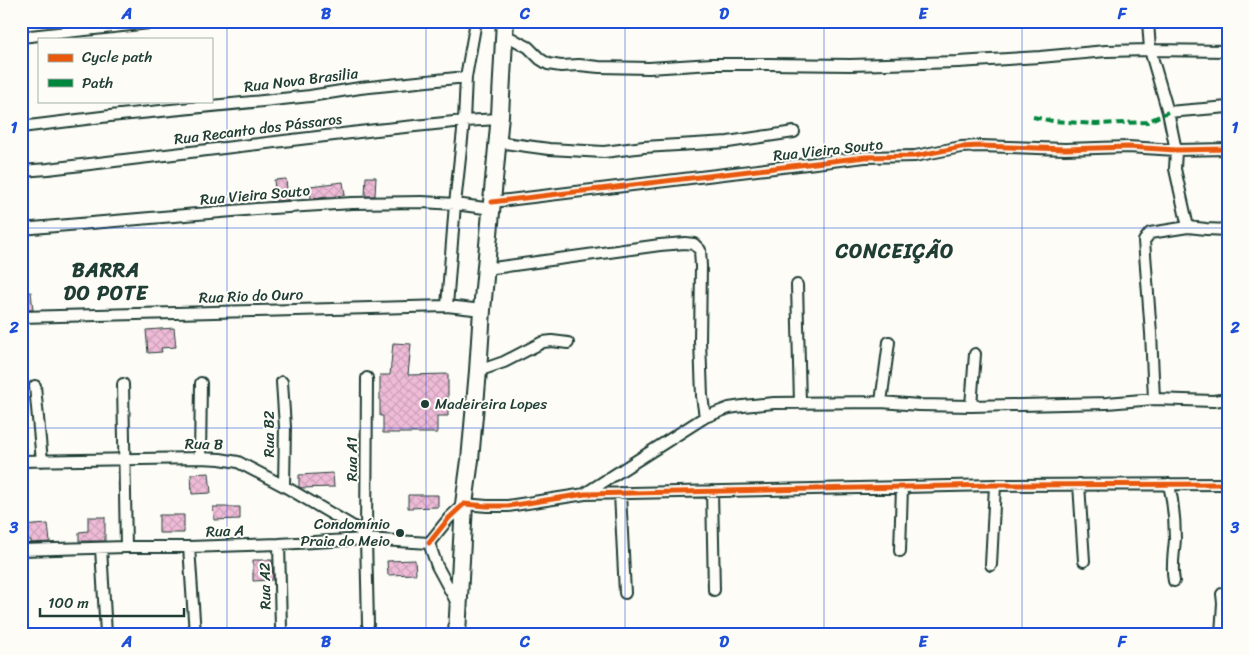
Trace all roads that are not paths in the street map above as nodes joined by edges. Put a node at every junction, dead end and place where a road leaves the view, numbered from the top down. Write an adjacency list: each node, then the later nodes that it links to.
1 (168, 21): 5 (street)
2 (476, 21): 8 (street)
3 (1148, 21): 6 (street)
4 (504, 29): 6 (street); 11 (main road)
5 (21, 37)
6 (1150, 50): 7 (street); 10 (street)
7 (1228, 51)
8 (466, 77): 12 (street); 13 (street, Rua Nova Brasilia)
9 (1228, 107): 10 (street)
10 (1168, 112): 17 (street)
11 (500, 119): 12 (street, Rua Recanto dos Pássaros); 15 (main road)
12 (464, 121): 18 (street, Rua Recanto dos Pássaros); 19 (street)
13 (21, 126)
14 (794, 132): 15 (street)
15 (497, 142): 20 (main road)
16 (1228, 149): 17 (street, Rua Vieira Souto)
17 (1176, 150): 20 (street, Rua Vieira Souto); 21 (street)
18 (21, 171)
19 (455, 204): 20 (street, Rua Vieira Souto); 22 (street, Rua Vieira Souto); 26 (street)
20 (492, 206): 24 (main road)
21 (1188, 226): 23 (street); 38 (street)
22 (21, 229)
23 (1228, 230)
24 (486, 270): 27 (main road); 43 (street)
25 (797, 285): 41 (street)
26 (447, 306): 27 (street, Rua Rio do Ouro); 28 (street, Rua Rio do Ouro)
27 (482, 310): 32 (main road)
28 (21, 317)
29 (889, 342): 40 (street)
30 (568, 343): 32 (street)
31 (975, 354): 42 (street)
32 (478, 371): 57 (main road)
33 (368, 378): 58 (street, Rua A1)
34 (282, 382): 52 (street, Rua B2)
35 (201, 383): 44 (street)
36 (123, 384): 45 (street)
37 (35, 386): 47 (street)
38 (1154, 399): 39 (street); 42 (street)
39 (1228, 399)
40 (881, 402): 41 (street); 42 (street)
41 (800, 403): 43 (street)
42 (971, 406)
43 (705, 416): 56 (street)
44 (200, 458): 45 (street, Rua B); 52 (street, Rua B)
45 (125, 460): 47 (street, Rua B); 61 (street)
46 (21, 461): 47 (street, Rua B)
47 (42, 461)
48 (1079, 484): 49 (street); 51 (street); 66 (street)
49 (1169, 484): 50 (street); 68 (street)
50 (1228, 484)
51 (995, 485): 53 (street); 67 (street)
52 (284, 486): 58 (street, Rua B)
53 (902, 487): 54 (street); 65 (street)
54 (712, 491): 55 (street); 69 (street)
55 (620, 493): 56 (street); 70 (street)
56 (585, 494): 57 (street)
57 (464, 504): 59 (street); 72 (main road)
58 (366, 537): 59 (street, Rua A); 60 (street, Rua A); 73 (street, Rua A1)
59 (428, 543): 72 (street)
60 (279, 544): 62 (street, Rua A); 74 (street, Rua A2)
61 (126, 547): 62 (street, Rua A); 63 (street, Rua A)
62 (189, 547): 76 (street)
63 (101, 548): 64 (street, Rua A); 75 (street)
64 (21, 550)
65 (900, 551)
66 (1084, 562)
67 (991, 565)
68 (1174, 581)
69 (714, 590)
70 (625, 592)
71 (1222, 594): 78 (street)
72 (459, 606): 77 (main road)
73 (368, 624)
74 (281, 628)
75 (106, 634)
76 (195, 634)
77 (457, 634)
78 (1221, 634)

